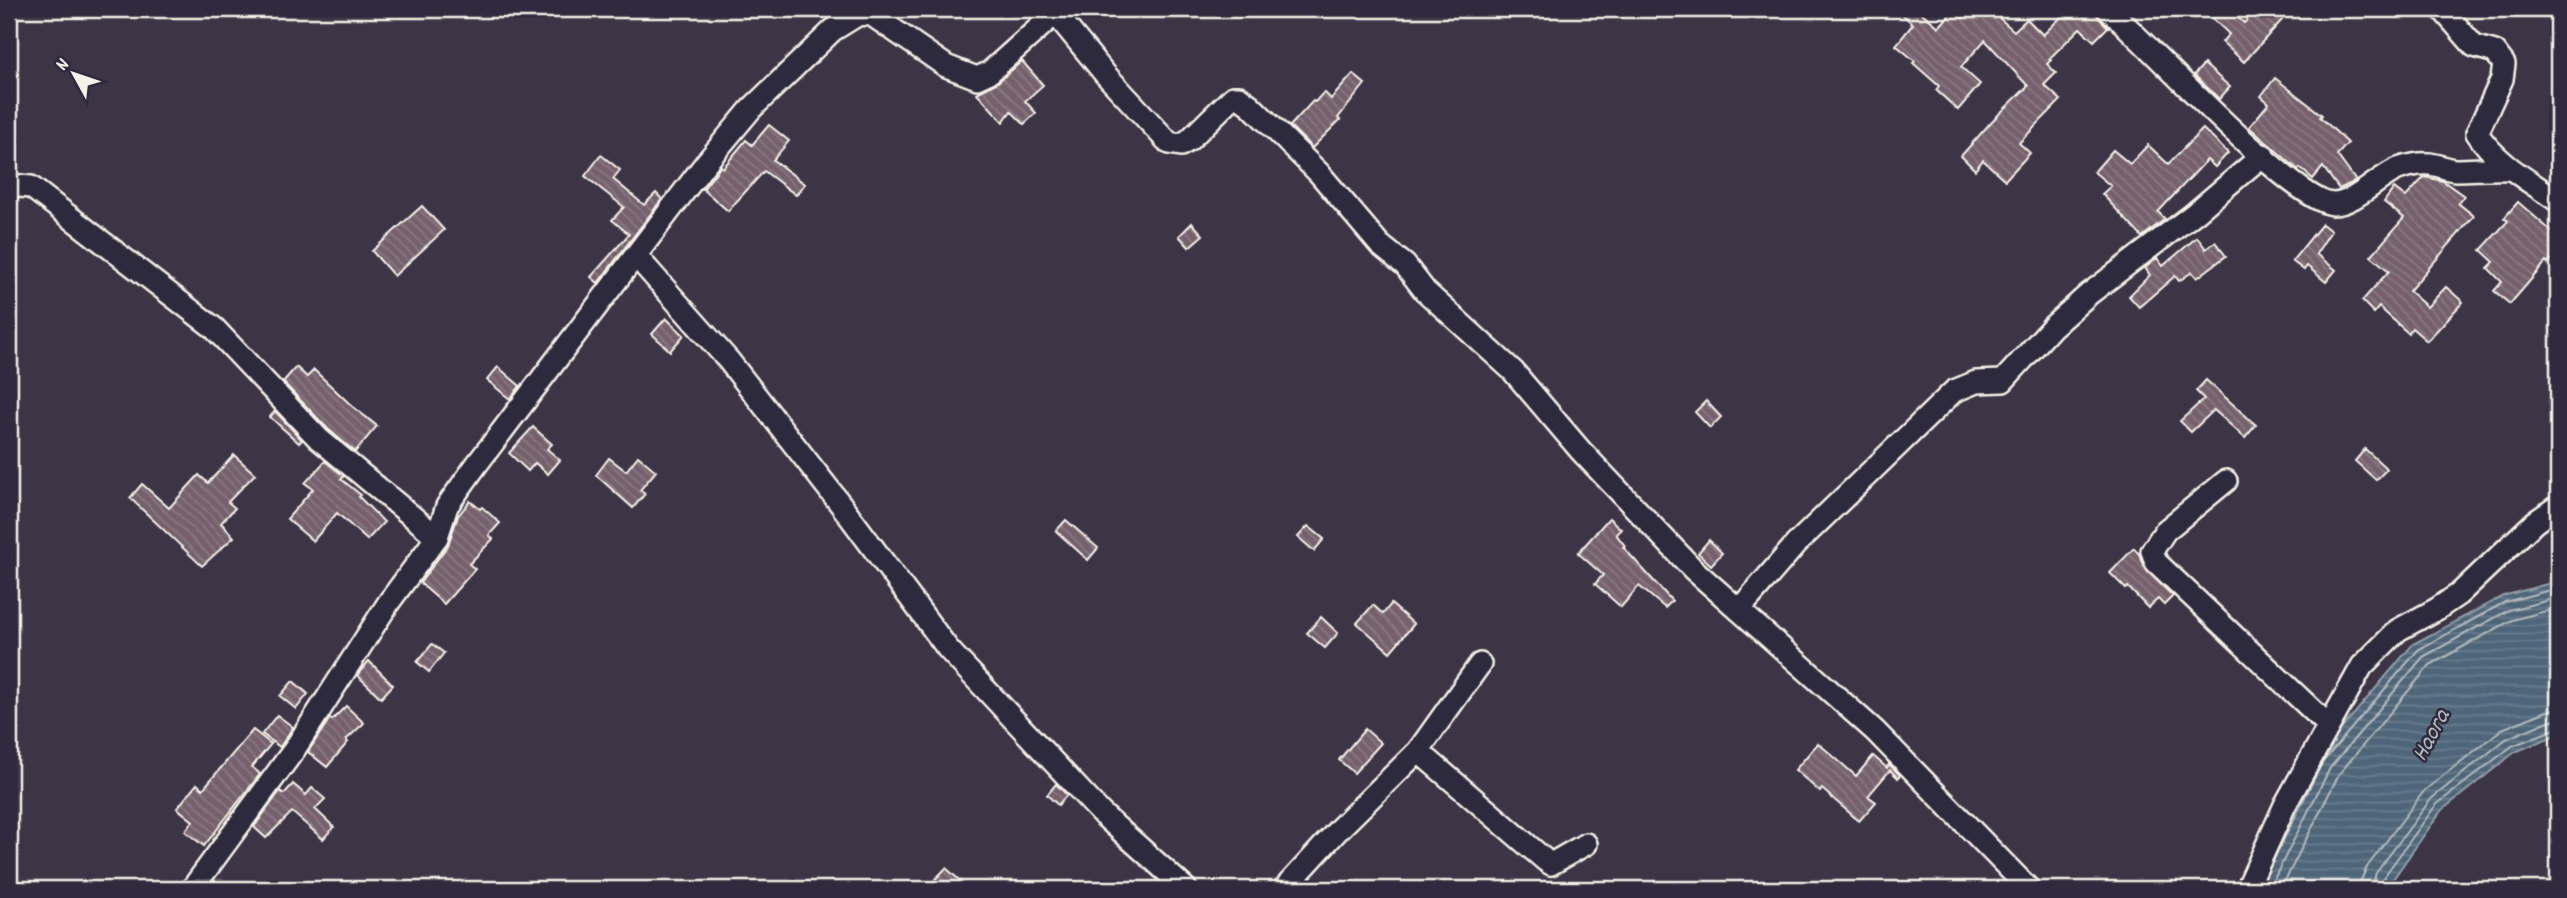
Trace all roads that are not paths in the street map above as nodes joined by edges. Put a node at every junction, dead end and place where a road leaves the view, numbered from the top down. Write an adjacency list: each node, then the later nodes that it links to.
1 (2108, 9): 4 (street)
2 (2442, 9): 5 (street)
3 (1057, 11): 8 (street); 12 (street)
4 (2263, 155): 5 (street); 12 (street)
5 (2509, 169): 7 (street)
6 (9, 185): 11 (street)
7 (2558, 201)
8 (637, 257): 11 (street); 18 (street)
9 (2225, 481): 14 (street)
10 (2558, 506): 14 (street)
11 (437, 537): 17 (street)
12 (1739, 610): 20 (street)
13 (1480, 664): 15 (street)
14 (2328, 725): 21 (street)
15 (1418, 751): 16 (street); 19 (street)
16 (1586, 844)
17 (192, 889)
18 (1186, 889)
19 (1283, 889)
20 (2029, 889)
21 (2247, 889)

